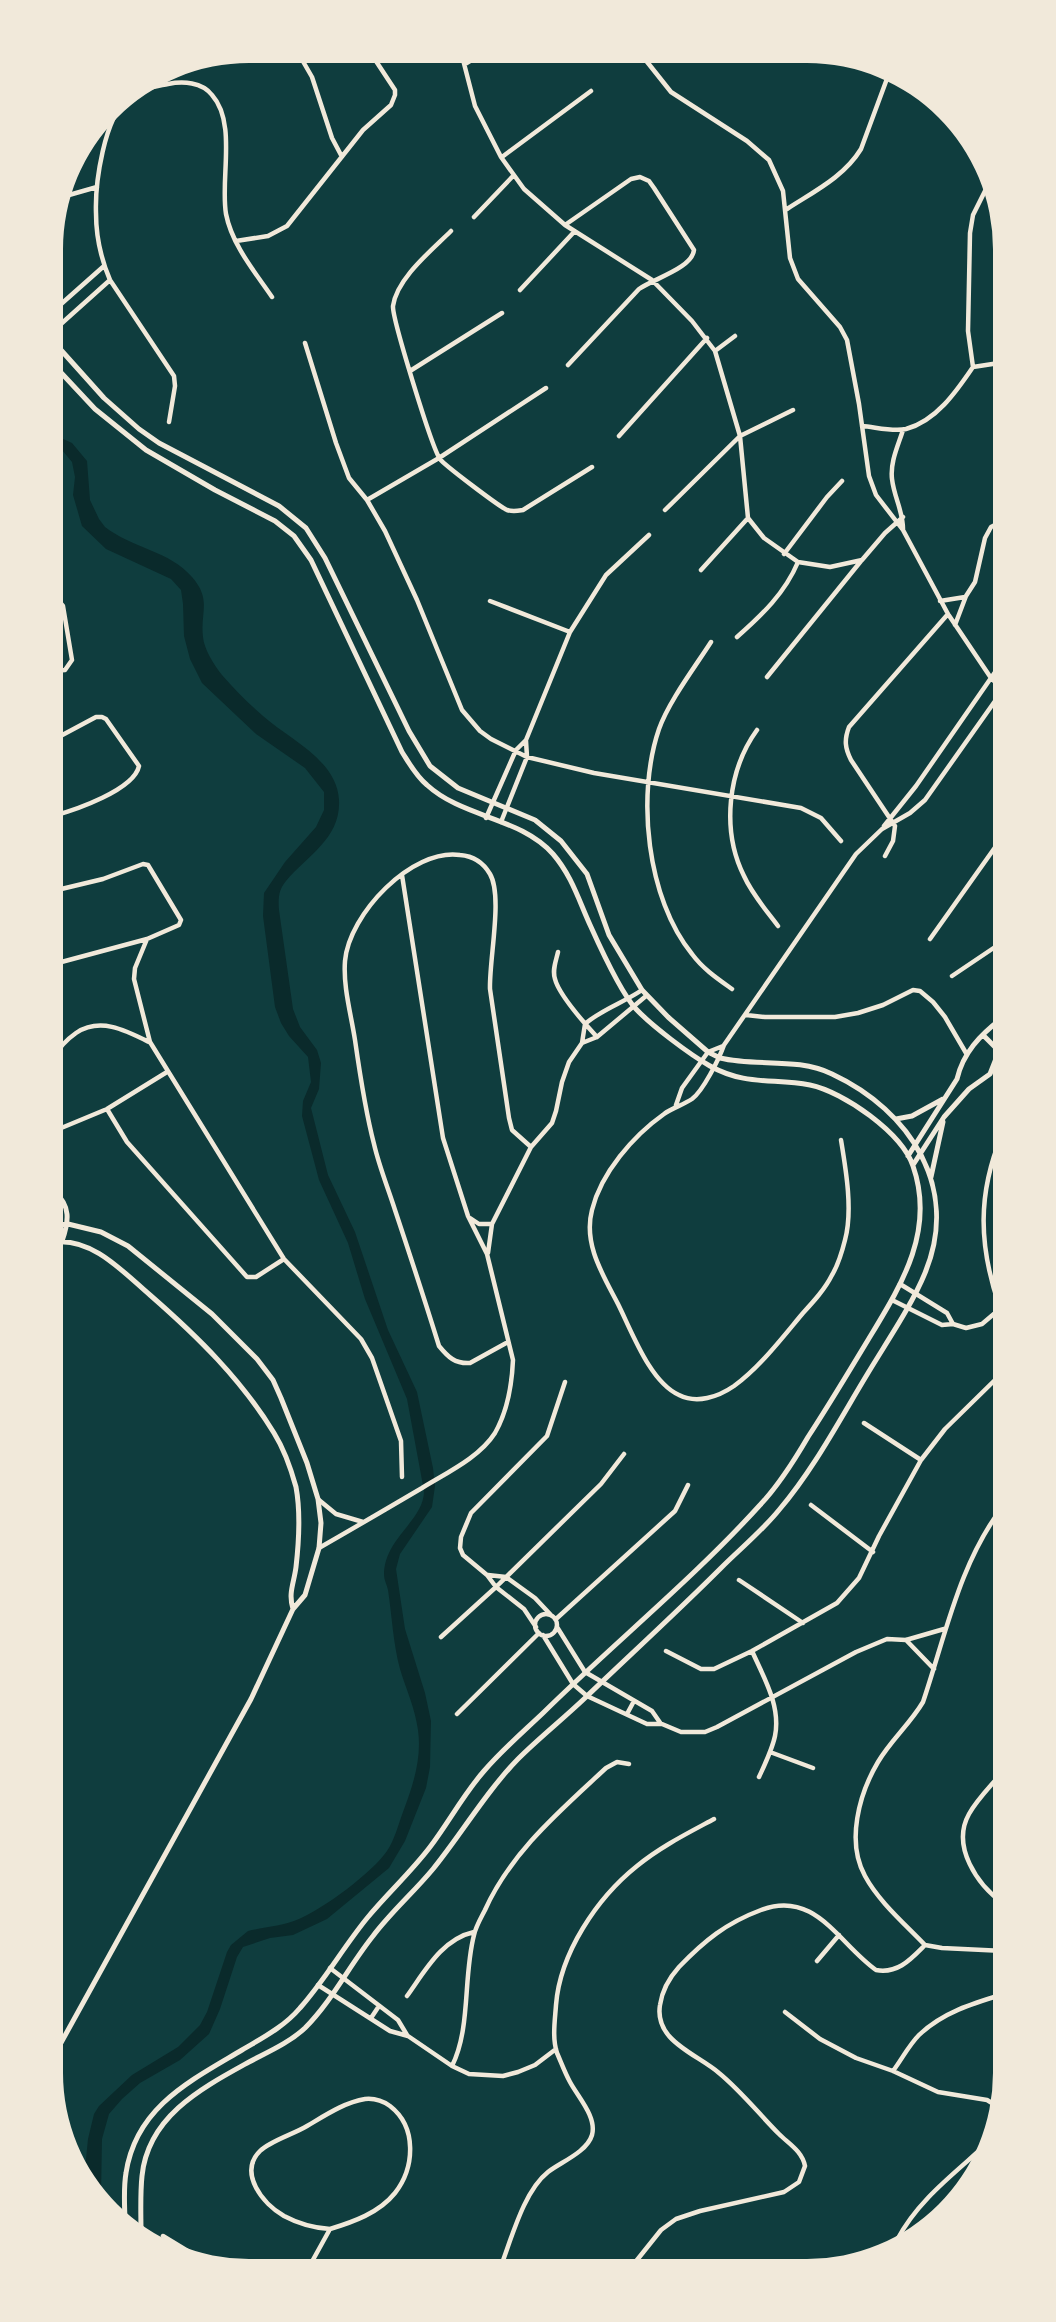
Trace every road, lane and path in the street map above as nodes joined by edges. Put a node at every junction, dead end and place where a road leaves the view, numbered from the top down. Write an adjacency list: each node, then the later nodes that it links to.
1 (304, 63): 9 (street)
2 (378, 63): 9 (street)
3 (648, 63): 15 (street)
4 (465, 64): 10 (street)
5 (886, 81): 15 (street)
6 (160, 86): 20 (street)
7 (591, 91): 10 (street)
8 (113, 122): 12 (street)
9 (341, 155): 20 (street)
10 (502, 157): 11 (street)
11 (513, 176): 16 (street); 17 (street)
12 (97, 187): 14 (street); 21 (street)
13 (984, 193): 36 (street)
14 (71, 194)
15 (787, 209): 42 (street)
16 (474, 217)
17 (565, 225): 18 (street); 23 (street)
18 (574, 231): 23 (street); 24 (street)
19 (451, 232): 37 (street)
20 (236, 241): 25 (street)
21 (104, 267): 22 (street); 26 (street)
22 (110, 280): 28 (street); 41 (street)
23 (652, 280): 30 (street); 35 (street)
24 (520, 290)
25 (272, 297)
26 (63, 303)
27 (502, 313): 37 (street)
28 (63, 321)
29 (735, 336): 32 (street)
30 (707, 338): 32 (street); 44 (street)
31 (306, 343): 51 (street)
32 (715, 351): 45 (street)
33 (63, 352): 49 (street)
34 (993, 364): 36 (street)
35 (568, 365)
36 (973, 367): 43 (street)
37 (410, 371): 46 (street)
38 (63, 375): 50 (street)
39 (546, 388): 46 (street)
40 (793, 410): 45 (street)
41 (169, 422)
42 (862, 426): 43 (street); 55 (street)
43 (903, 430): 53 (street)
44 (619, 436)
45 (740, 436): 52 (street); 54 (street)
46 (439, 458): 47 (street); 51 (street)
47 (592, 467)
48 (842, 481): 59 (street)
49 (242, 486): 50 (street); 84 (street)
50 (235, 500): 87 (street)
51 (367, 500): 80 (street)
52 (665, 510)
53 (903, 517): 55 (street); 57 (street)
54 (748, 518): 59 (street); 62 (street)
55 (896, 523): 57 (street); 60 (street)
56 (993, 526): 63 (street)
57 (903, 530): 65 (street)
58 (649, 535): 69 (street)
59 (784, 554): 61 (street)
60 (862, 560): 61 (street); 74 (street)
61 (798, 562): 70 (street)
62 (701, 569)
63 (966, 596): 65 (street); 68 (street)
64 (490, 601): 69 (street)
65 (940, 601): 67 (street)
66 (63, 606): 72 (street)
67 (948, 614): 68 (street); 88 (street)
68 (955, 625): 75 (street)
69 (570, 632): 79 (street)
70 (737, 637)
71 (711, 642): 82 (street)
72 (63, 670)
73 (993, 675): 75 (street)
74 (767, 677)
75 (991, 678): 88 (street)
76 (993, 704): 88 (street)
77 (757, 730): 83 (street)
78 (63, 735): 86 (street)
79 (526, 740): 80 (street); 81 (street)
80 (516, 750): 81 (street); 84 (street)
81 (527, 757): 82 (street); 85 (street)
82 (649, 783): 83 (street); 102 (street)
83 (731, 796): 90 (street); 95 (street)
84 (492, 804): 85 (street); 87 (street)
85 (507, 808): 89 (street); 103 (street)
86 (63, 814)
87 (486, 818): 89 (street)
88 (892, 820): 92 (street); 107 (street)
89 (500, 822): 105 (street)
90 (841, 841)
91 (993, 849): 97 (street)
92 (885, 856)
93 (402, 875): 134 (street); 141 (street); 156 (street)
94 (63, 889): 96 (street)
95 (778, 926)
96 (147, 939): 100 (street); 112 (street)
97 (930, 939)
98 (993, 948): 101 (street)
99 (558, 952): 108 (street)
100 (63, 962)
101 (952, 976)
102 (732, 989)
103 (642, 990): 104 (street); 105 (street)
104 (646, 996): 106 (street); 117 (street)
105 (628, 999): 106 (street); 108 (street)
106 (634, 1007): 111 (street); 120 (street)
107 (745, 1015): 116 (street); 118 (street)
108 (585, 1024): 111 (street); 114 (street)
109 (993, 1026): 110 (street)
110 (983, 1035): 115 (street); 118 (street)
111 (597, 1037): 114 (street)
112 (150, 1042): 113 (street); 123 (street)
113 (63, 1043)
114 (582, 1043): 134 (street)
115 (993, 1043)
116 (724, 1045): 117 (street); 119 (street)
117 (708, 1052): 119 (street); 120 (street)
118 (966, 1053): 124 (street)
119 (720, 1058): 122 (street); 130 (street)
120 (702, 1061): 122 (street); 127 (street)
121 (993, 1066): 125 (street)
122 (714, 1068): 127 (street); 136 (street)
123 (167, 1072): 128 (street); 148 (street)
124 (957, 1079): 125 (street); 126 (street)
125 (969, 1089): 129 (street)
126 (946, 1097): 130 (street); 133 (street)
127 (676, 1106): 132 (street)
128 (107, 1109): 131 (street); 148 (street)
129 (944, 1117): 135 (street); 139 (street)
130 (896, 1119): 133 (street)
131 (63, 1127)
132 (841, 1140)
133 (916, 1144): 135 (street); 136 (street)
134 (531, 1147): 144 (street)
135 (920, 1154): 138 (street); 139 (street)
136 (908, 1156): 138 (street)
137 (993, 1160): 149 (street)
138 (913, 1165): 150 (street)
139 (931, 1177): 151 (street)
140 (63, 1199): 143 (street)
141 (468, 1216): 144 (street); 147 (street)
142 (63, 1224): 143 (street)
143 (68, 1224): 145 (street); 164 (street)
144 (492, 1224): 147 (street)
145 (63, 1238)
146 (63, 1241): 176 (street)
147 (487, 1254): 156 (street)
148 (284, 1259): 162 (street)
149 (993, 1280)
150 (900, 1284): 151 (street); 152 (street)
151 (915, 1293): 153 (street); 155 (street)
152 (892, 1300): 153 (street); 165 (street)
153 (906, 1307): 155 (street); 167 (street)
154 (993, 1315): 155 (street)
155 (953, 1324)
156 (508, 1342): 169 (street)
157 (565, 1382): 172 (street)
158 (993, 1382): 161 (street)
159 (864, 1423): 161 (street)
160 (624, 1454): 173 (street)
161 (921, 1460): 171 (street)
162 (401, 1478)
163 (688, 1485): 178 (street)
164 (318, 1499): 169 (street); 170 (street)
165 (764, 1502): 167 (street); 189 (street)
166 (811, 1505): 171 (street)
167 (777, 1513): 190 (street)
168 (993, 1519): 182 (street)
169 (364, 1522): 170 (street)
170 (319, 1548): 176 (street)
171 (873, 1552): 179 (street)
172 (487, 1575): 173 (street); 175 (street)
173 (506, 1577): 175 (street); 177 (street)
174 (739, 1580): 179 (street)
175 (496, 1587): 181 (street); 184 (street)
176 (293, 1609): 222 (street)
177 (550, 1615): 178 (street); 181 (street)
178 (556, 1619): 180 (street)
179 (803, 1623): 187 (street)
180 (557, 1626): 183 (street); 189 (street)
181 (536, 1627): 183 (street)
182 (945, 1628): 185 (street); 188 (street)
183 (541, 1634): 191 (street); 195 (street)
184 (441, 1637)
185 (906, 1640): 188 (street); 193 (street)
186 (666, 1651): 187 (street)
187 (752, 1651): 193 (street)
188 (934, 1669): 209 (street)
189 (585, 1672): 190 (street); 191 (street)
190 (600, 1682): 192 (street); 194 (street)
191 (573, 1684): 192 (street); 204 (street)
192 (587, 1696): 196 (street); 205 (street)
193 (773, 1698): 197 (street); 198 (street)
194 (634, 1700): 196 (street); 197 (street)
195 (457, 1714)
196 (627, 1714): 197 (street)
197 (662, 1724)
198 (770, 1752): 200 (street); 201 (street)
199 (629, 1764): 207 (street)
200 (813, 1768)
201 (759, 1777)
202 (993, 1784): 206 (street)
203 (714, 1819): 223 (street)
204 (442, 1830): 205 (street); 212 (street)
205 (454, 1839): 213 (street)
206 (993, 1895)
207 (474, 1932): 216 (street); 224 (street)
208 (839, 1935): 209 (street); 211 (street); 236 (street)
209 (926, 1945): 210 (street)
210 (993, 1950)
211 (817, 1961)
212 (330, 1968): 213 (street); 214 (street)
213 (343, 1978): 215 (street); 218 (street)
214 (318, 1985): 215 (street); 228 (street)
215 (332, 1995): 220 (street); 229 (street)
216 (407, 1996)
217 (993, 1997): 225 (street)
218 (379, 2006): 220 (street); 221 (street)
219 (785, 2012): 225 (street)
220 (371, 2018): 221 (street)
221 (408, 2036): 224 (street)
222 (63, 2039)
223 (556, 2049): 224 (street); 235 (street)
224 (452, 2066)
225 (894, 2071): 226 (street)
226 (990, 2102)
227 (973, 2156): 231 (street)
228 (125, 2212)
229 (141, 2224)
230 (330, 2229): 230 (street); 234 (street)
231 (901, 2233)
232 (163, 2236): 233 (street)
233 (175, 2243)
234 (313, 2259)
235 (504, 2259)
236 (638, 2259)

